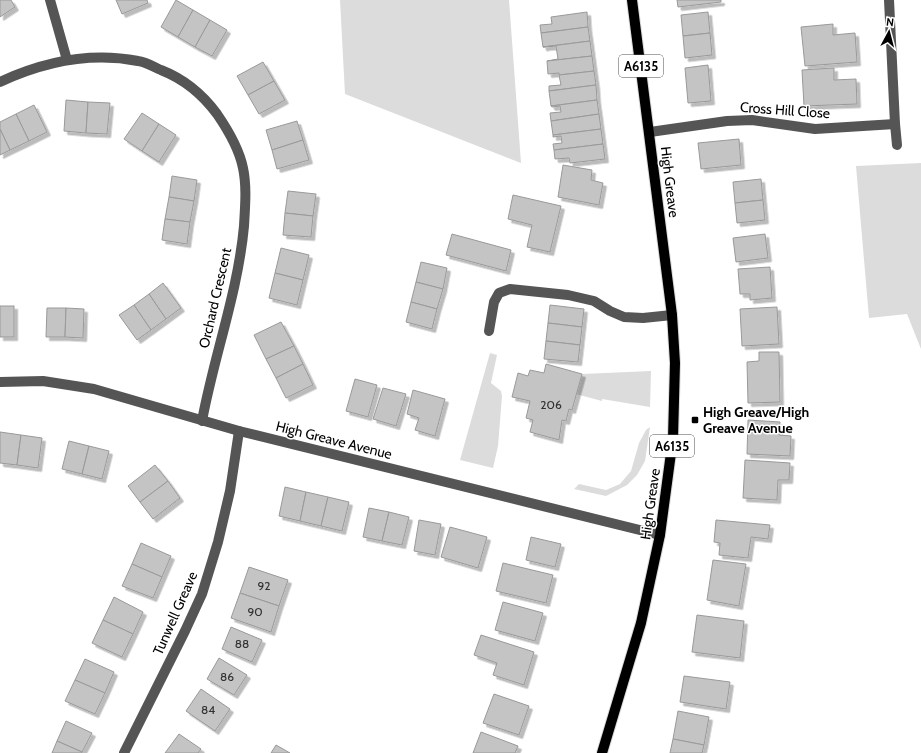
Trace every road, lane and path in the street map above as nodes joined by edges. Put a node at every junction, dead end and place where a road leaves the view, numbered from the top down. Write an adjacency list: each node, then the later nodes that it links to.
1 (50, 0): 4 (street)
2 (632, 0): 7 (main road, A6135)
3 (889, 0): 6 (street)
4 (66, 60): 5 (street, Orchard Crescent); 12 (street, Orchard Crescent)
5 (0, 82)
6 (894, 124): 7 (street, Cross Hill Close); 8 (street)
7 (650, 132): 9 (main road, High Greave / A6135)
8 (897, 145)
9 (672, 315): 10 (street); 14 (main road, High Greave / A6135)
10 (489, 331)
11 (0, 382): 12 (street, High Greave Avenue)
12 (202, 421): 13 (street, High Greave Avenue)
13 (238, 431): 14 (street, High Greave Avenue); 15 (street, Tunwell Greave)
14 (660, 535): 16 (main road, High Greave / A6135)
15 (124, 753)
16 (602, 753)

